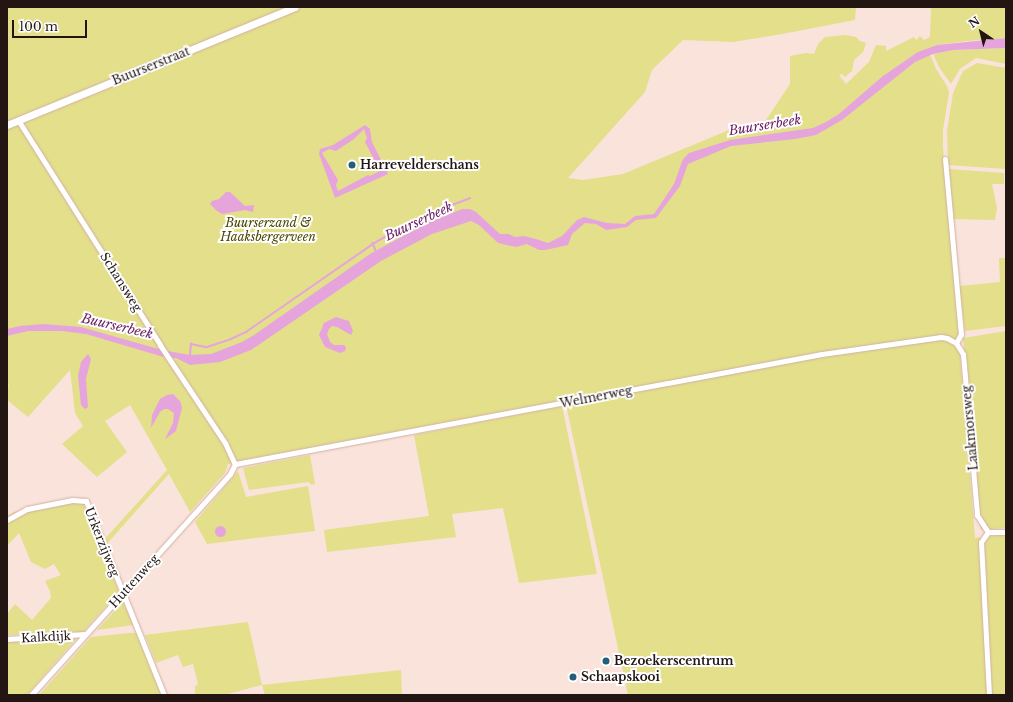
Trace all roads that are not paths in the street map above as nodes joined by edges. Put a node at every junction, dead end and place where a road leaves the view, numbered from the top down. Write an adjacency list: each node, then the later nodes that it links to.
1 (295, 7): 2 (main road, Buurserstraat)
2 (18, 120): 3 (main road, Buurserstraat); 6 (street, Schansweg)
3 (7, 125)
4 (945, 159): 5 (street)
5 (956, 343): 6 (street, Welmerweg); 8 (street, Laakmorsweg)
6 (235, 464): 10 (street, Huttenweg)
7 (7, 520): 10 (street, Urkerzijweg)
8 (988, 532): 9 (street); 15 (street)
9 (1006, 532)
10 (122, 594): 11 (street, Huttenweg); 14 (street, Urkerzijweg)
11 (85, 634): 12 (street, Kalkdijk); 13 (street, Huttenweg)
12 (7, 639)
13 (31, 695)
14 (164, 695)
15 (989, 695)

